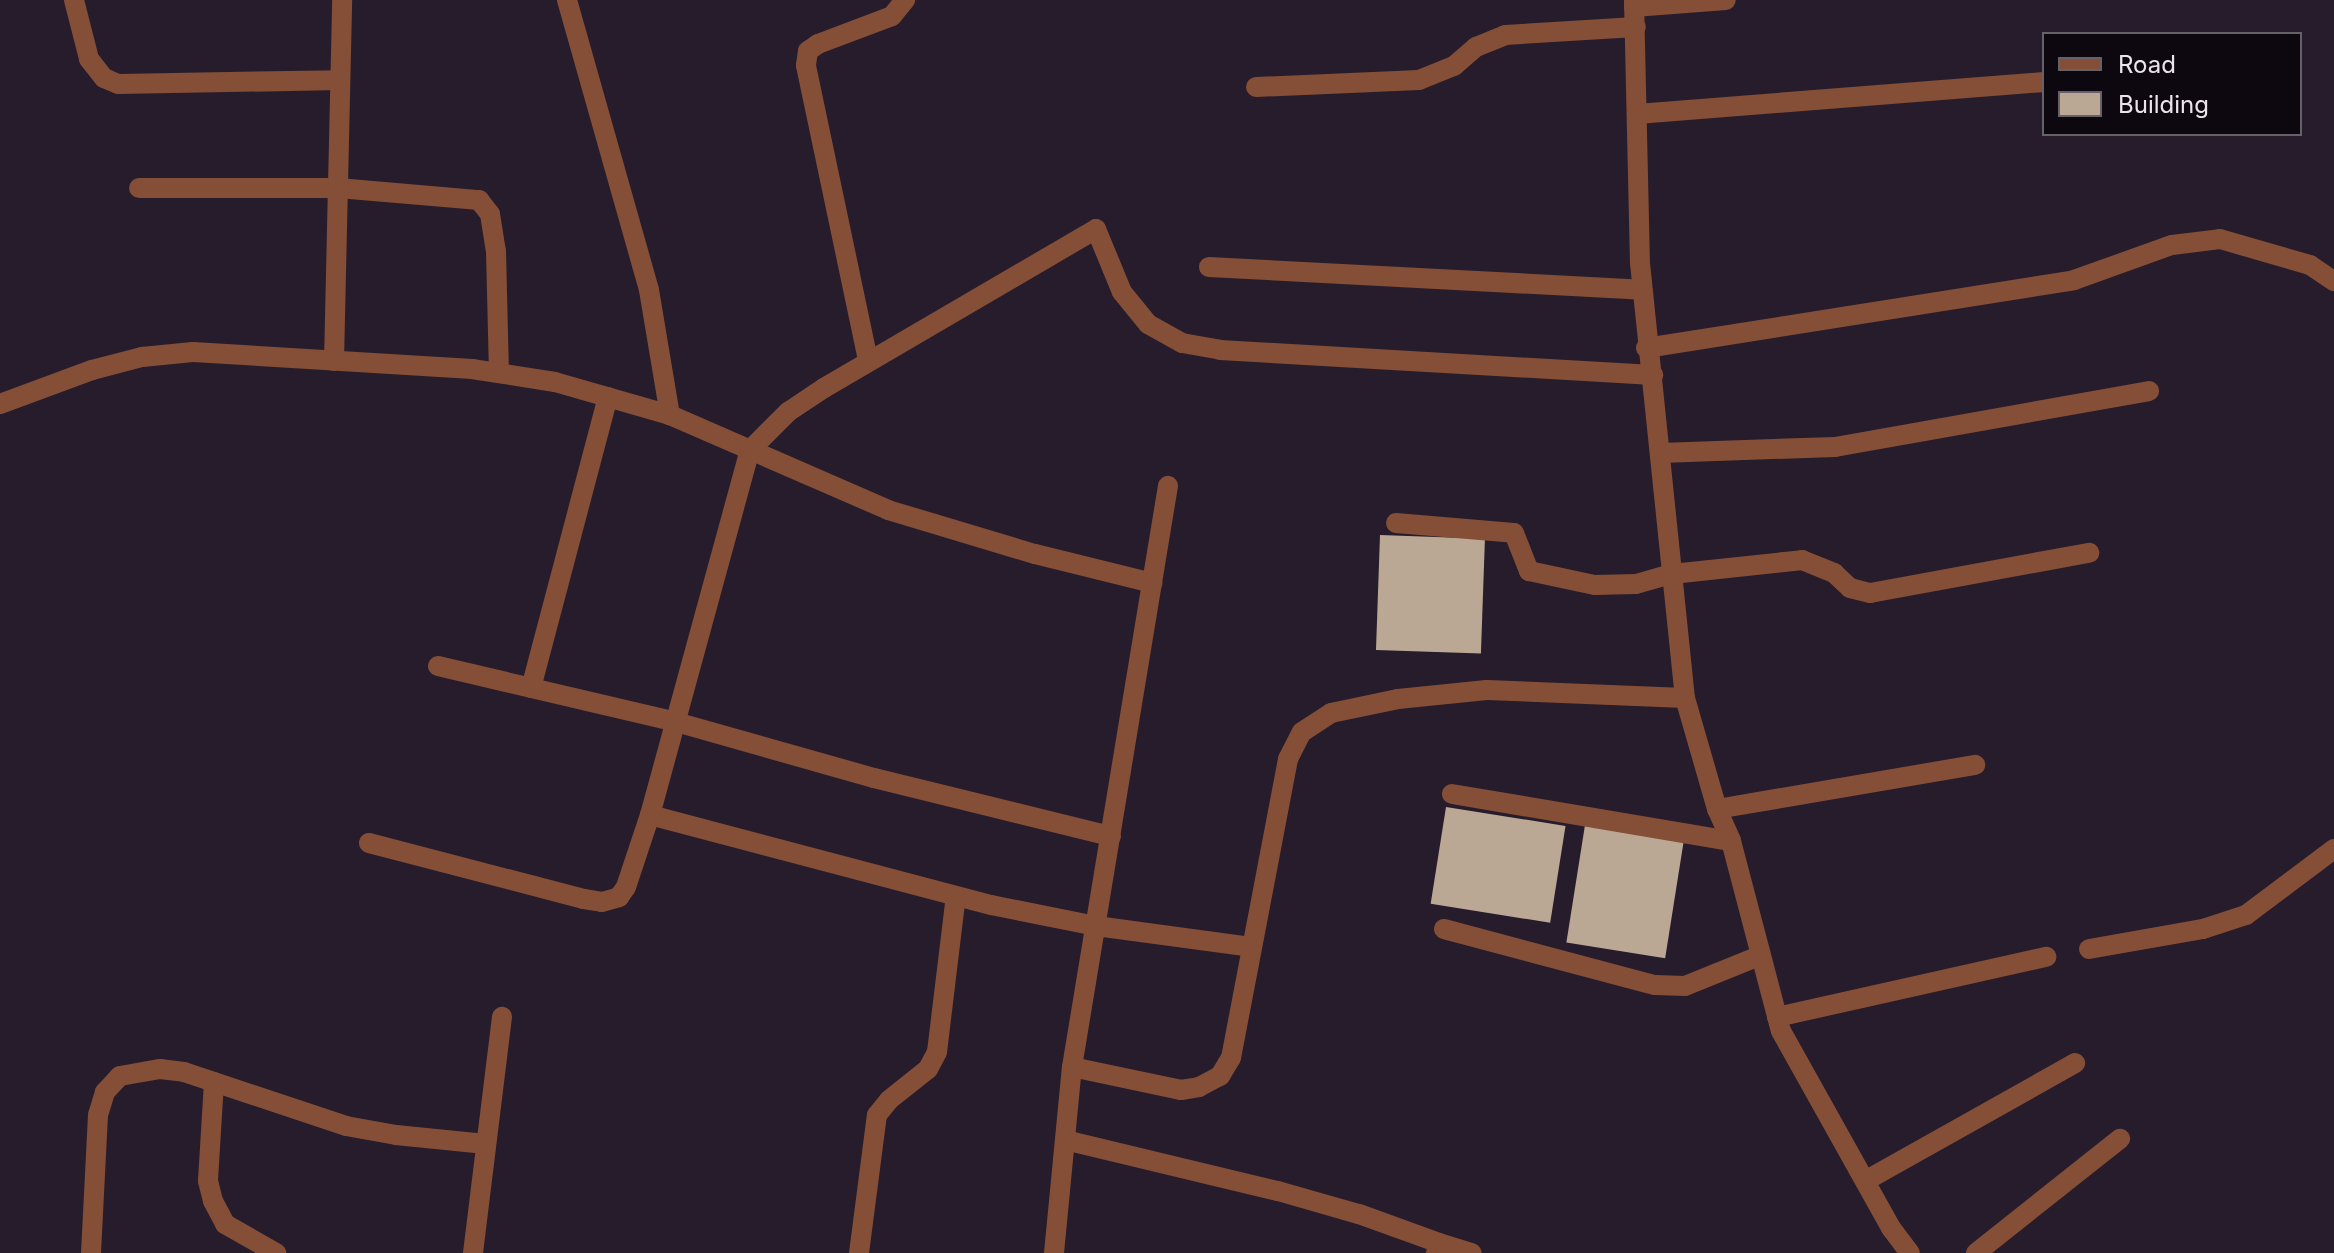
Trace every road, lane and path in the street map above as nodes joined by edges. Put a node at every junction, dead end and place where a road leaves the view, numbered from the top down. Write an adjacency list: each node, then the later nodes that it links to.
1 (74, 0): 7 (street)
2 (342, 0): 7 (street)
3 (567, 0): 24 (street)
4 (905, 0): 17 (street)
5 (1726, 0): 6 (street)
6 (1635, 12): 9 (street); 10 (street)
7 (340, 80): 12 (street)
8 (2042, 82): 10 (street)
9 (1256, 87)
10 (1637, 114): 15 (street)
11 (139, 188): 12 (street)
12 (338, 188): 18 (street); 19 (street)
13 (1209, 267): 15 (street)
14 (2334, 281): 16 (street)
15 (1642, 290): 16 (street)
16 (1646, 348): 20 (street)
17 (868, 360): 20 (street); 25 (street)
18 (334, 361): 19 (street); 23 (street)
19 (499, 373): 22 (street)
20 (1653, 375): 26 (street)
21 (2149, 391): 26 (street)
22 (608, 397): 24 (street); 33 (street)
23 (0, 404)
24 (670, 415): 25 (street)
25 (750, 450): 31 (street); 35 (street)
26 (1660, 453): 30 (street)
27 (1168, 486): 31 (street)
28 (1396, 523): 30 (street)
29 (2089, 553): 30 (street)
30 (1672, 574): 34 (street)
31 (1152, 583): 40 (street)
32 (438, 666): 33 (street)
33 (531, 688): 35 (street)
34 (1685, 698): 38 (street); 47 (street)
35 (676, 722): 39 (street); 40 (street)
36 (1975, 765): 38 (street)
37 (1452, 794): 41 (street)
38 (1717, 809): 41 (street)
39 (650, 815): 42 (street); 44 (street)
40 (1111, 836): 45 (street)
41 (1731, 841): 49 (street)
42 (369, 843)
43 (2334, 849): 48 (street)
44 (956, 896): 45 (street); 64 (street)
45 (1096, 926): 47 (street); 54 (street)
46 (1444, 929): 49 (street)
47 (1251, 947): 54 (street)
48 (2089, 949)
49 (1759, 956): 52 (street)
50 (2046, 957): 52 (street)
51 (502, 1017): 58 (street)
52 (1777, 1017): 59 (street)
53 (2075, 1063): 59 (street)
54 (1072, 1067): 57 (street)
55 (214, 1082): 58 (street); 61 (street); 62 (street)
56 (2120, 1139): 68 (street)
57 (1065, 1140): 60 (street); 65 (street)
58 (486, 1144): 63 (street)
59 (1865, 1181): 67 (street)
60 (1437, 1248): 66 (street)
61 (91, 1253)
62 (276, 1253)
63 (473, 1253)
64 (859, 1253)
65 (1054, 1253)
66 (1471, 1253)
67 (1910, 1253)
68 (1976, 1253)

